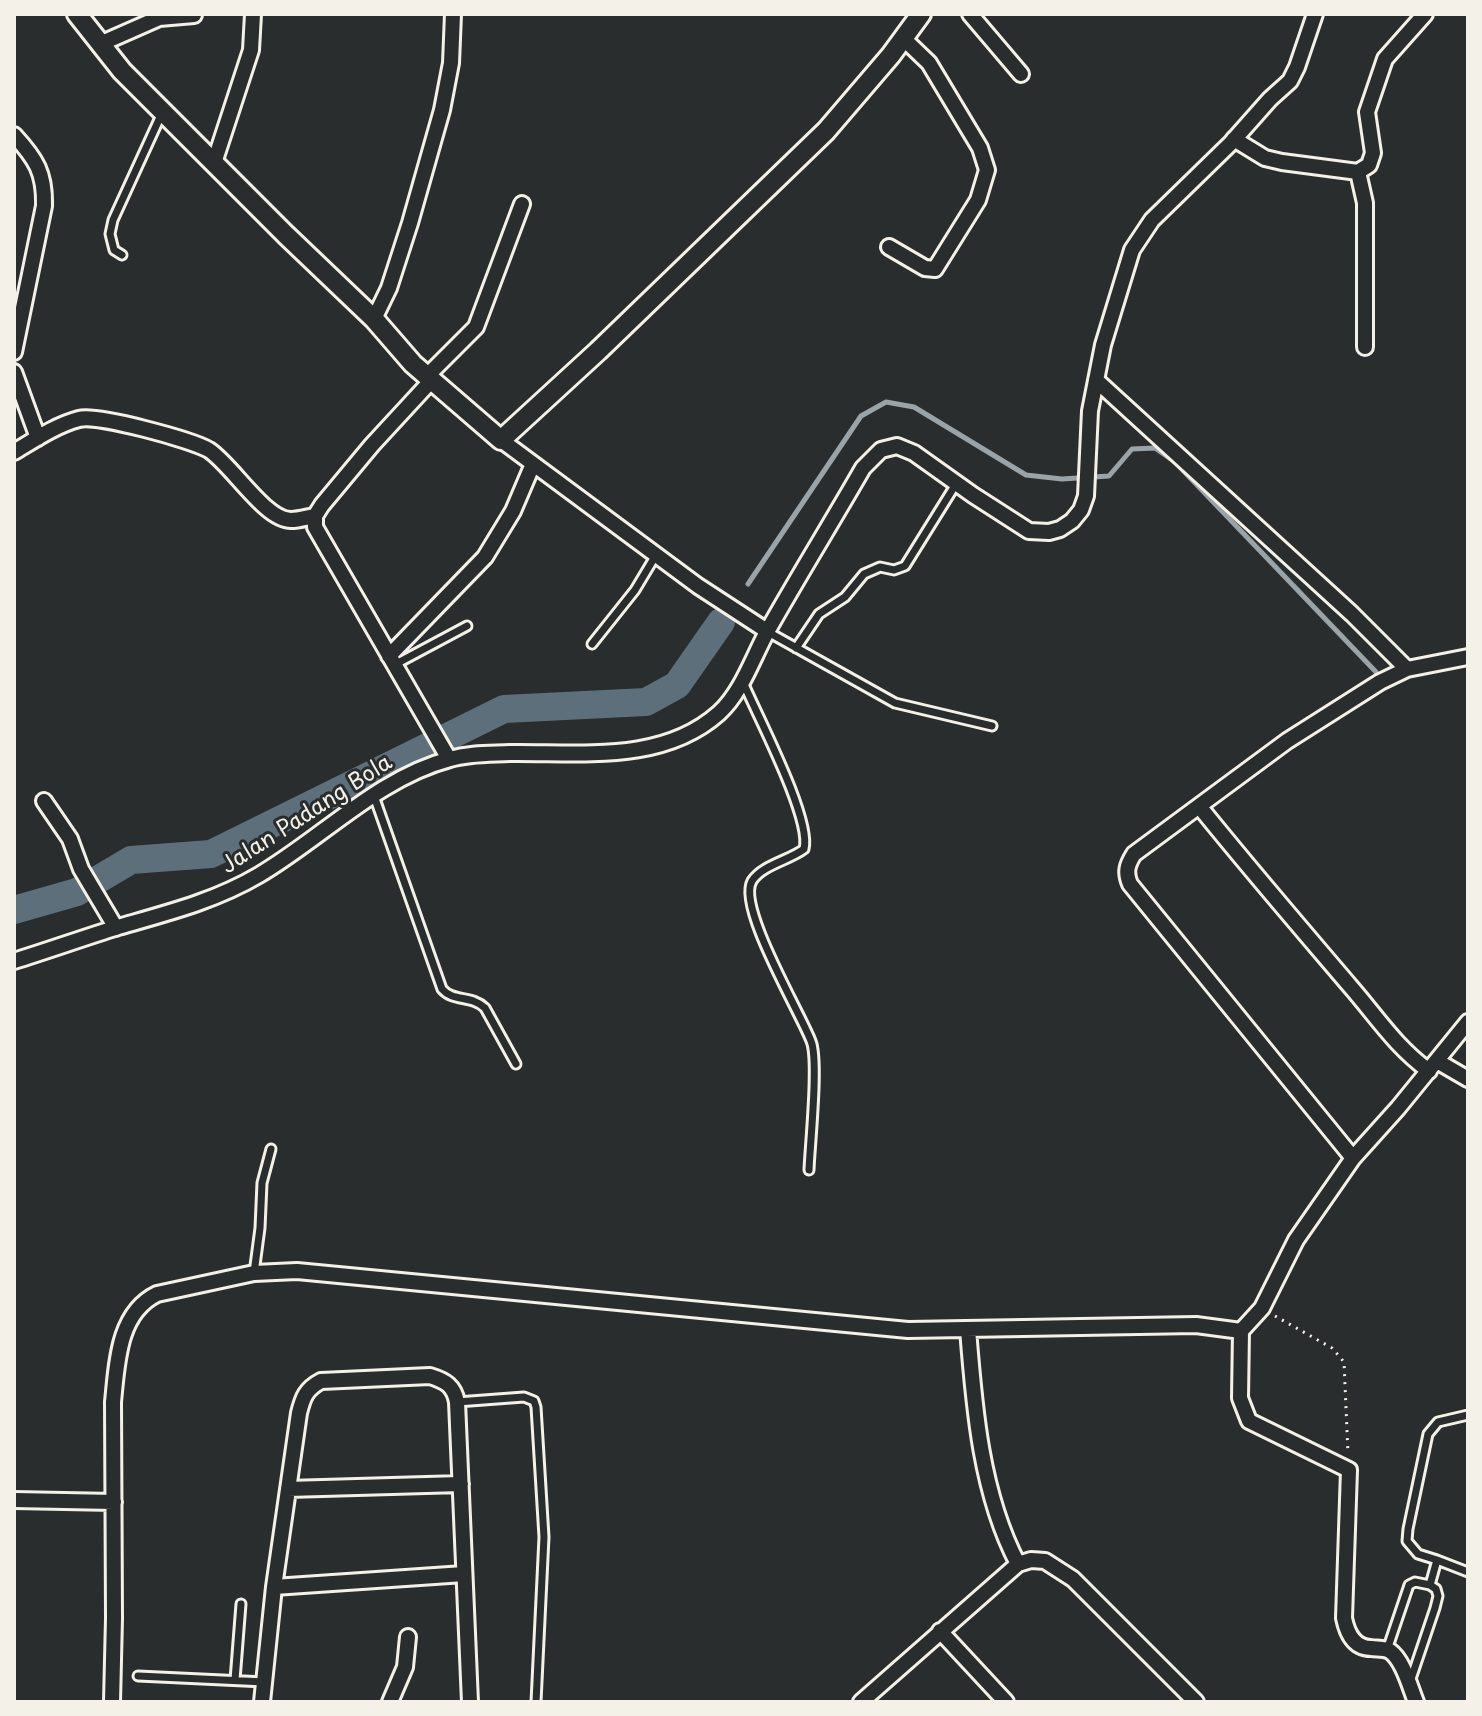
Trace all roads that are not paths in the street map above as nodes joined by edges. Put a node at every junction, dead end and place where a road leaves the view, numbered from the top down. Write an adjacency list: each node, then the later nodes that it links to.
1 (77, 14): 10 (street)
2 (253, 14): 15 (street)
3 (453, 14): 20 (street)
4 (921, 14): 9 (street)
5 (970, 14): 11 (street)
6 (1315, 14): 14 (street)
7 (1425, 14): 16 (street)
8 (194, 15): 10 (street)
9 (903, 38): 18 (street); 27 (street)
10 (100, 44): 12 (street)
11 (1021, 74)
12 (163, 111): 15 (street); 19 (lane)
13 (14, 135): 22 (street)
14 (1234, 139): 16 (street); 24 (street)
15 (214, 163): 20 (street)
16 (1358, 172): 21 (street)
17 (522, 204): 23 (street)
18 (889, 247)
19 (122, 255)
20 (374, 319): 23 (street)
21 (1365, 347)
22 (14, 352)
23 (428, 379): 27 (street); 31 (street)
24 (1096, 380): 30 (street); 39 (street)
25 (15, 383): 26 (street)
26 (38, 438): 28 (street); 31 (street)
27 (501, 440): 29 (street)
28 (14, 452)
29 (533, 464): 32 (street); 38 (street)
30 (957, 483): 34 (street, Jalan Padang Bola); 36 (lane)
31 (315, 516): 38 (street)
32 (656, 555): 34 (street); 35 (lane)
33 (467, 626): 38 (lane)
34 (767, 631): 36 (lane); 40 (street, Jalan Padang Bola)
35 (592, 644)
36 (796, 648): 41 (lane)
37 (1468, 657): 39 (street)
38 (392, 660): 42 (street)
39 (1407, 669): 45 (street)
40 (742, 680): 42 (street, Jalan Padang Bola); 54 (lane)
41 (992, 726)
42 (449, 759): 43 (street, Jalan Padang Bola)
43 (374, 796): 46 (street, Jalan Padang Bola); 49 (lane)
44 (44, 801): 46 (street)
45 (1199, 806): 50 (street); 53 (street)
46 (116, 928): 47 (street, Jalan Padang Bola)
47 (14, 961)
48 (1468, 1022): 50 (street)
49 (516, 1064)
50 (1433, 1066): 51 (street); 53 (street)
51 (1468, 1079)
52 (271, 1149): 55 (lane)
53 (1353, 1158): 57 (street)
54 (809, 1170)
55 (254, 1273): 56 (street); 63 (street)
56 (968, 1329): 57 (street); 65 (street)
57 (1241, 1331): 73 (street)
58 (457, 1402): 60 (street); 61 (street); 82 (lane)
59 (1468, 1415): 64 (lane)
60 (461, 1484): 61 (street); 67 (street)
61 (288, 1489): 69 (street)
62 (14, 1500): 63 (street)
63 (114, 1502): 78 (street)
64 (1437, 1560): 66 (lane); 68 (lane)
65 (1018, 1564): 71 (street); 85 (street)
66 (1468, 1572)
67 (464, 1574): 69 (street); 81 (street)
68 (1430, 1585): 73 (lane); 77 (lane)
69 (274, 1587): 76 (street)
70 (241, 1604): 75 (lane)
71 (940, 1631): 83 (street); 84 (street)
72 (408, 1637): 80 (street)
73 (1387, 1650): 77 (street)
74 (138, 1676): 75 (lane)
75 (235, 1680): 76 (lane)
76 (265, 1682): 79 (street)
77 (1409, 1685): 86 (street)
78 (112, 1702)
79 (262, 1702)
80 (390, 1702)
81 (470, 1702)
82 (536, 1702)
83 (861, 1702)
84 (1006, 1702)
85 (1196, 1702)
86 (1416, 1702)

